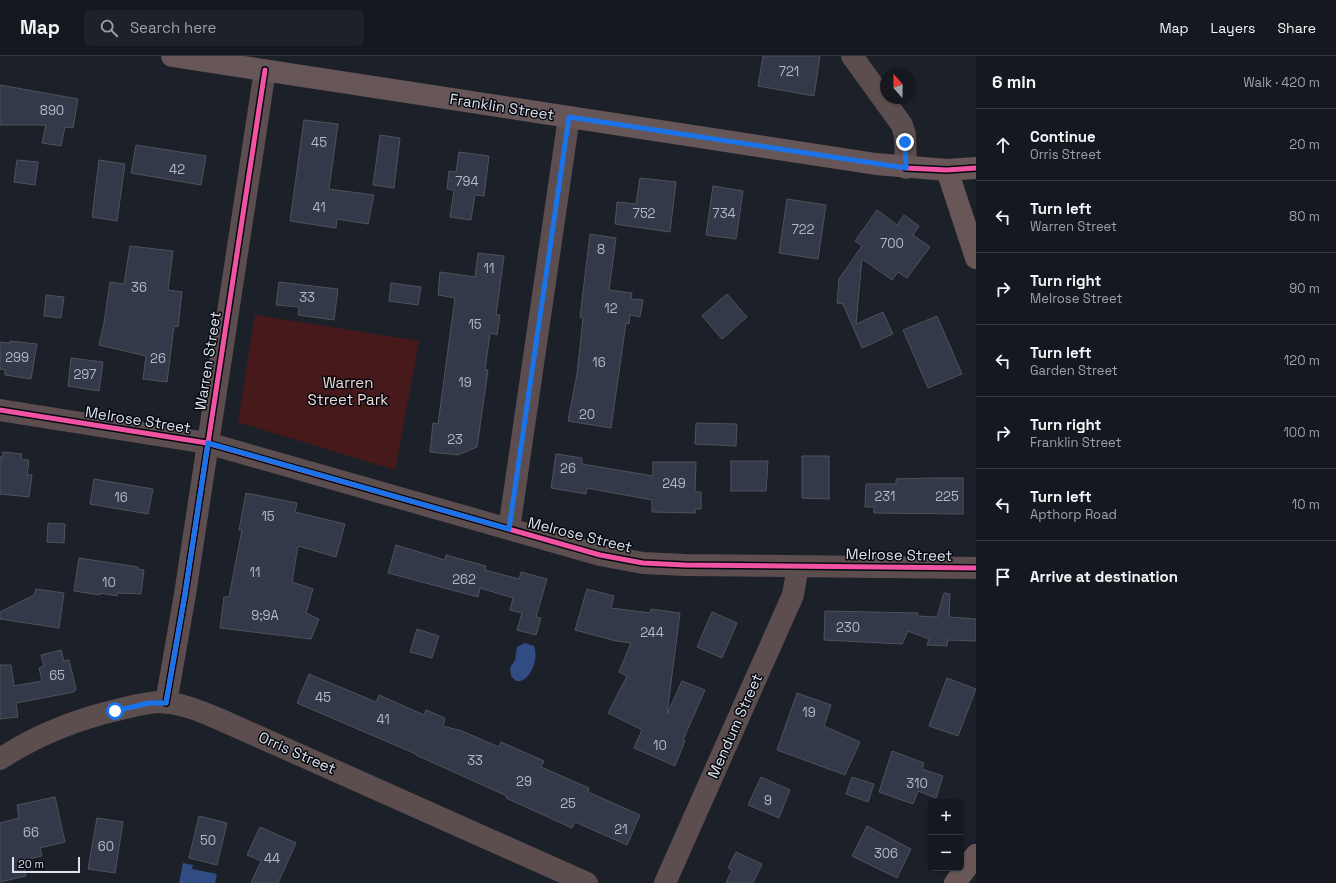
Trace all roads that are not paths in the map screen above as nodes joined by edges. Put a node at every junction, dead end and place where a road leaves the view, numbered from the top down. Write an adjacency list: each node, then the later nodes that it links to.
1 (178, 56): 3 (main road, Franklin Street)
2 (852, 56): 5 (street)
3 (265, 70): 4 (main road, Franklin Street); 10 (street, Warren Street)
4 (569, 117): 5 (main road, Franklin Street); 11 (street)
5 (906, 168): 7 (main road, Franklin Street)
6 (976, 168): 7 (main road, Franklin Street)
7 (947, 170): 8 (main road)
8 (976, 258)
9 (0, 410): 10 (street, Melrose Street)
10 (208, 443): 11 (street, Melrose Street); 14 (street, Warren Street)
11 (509, 529): 12 (street, Melrose Street)
12 (798, 566): 13 (street, Melrose Street); 19 (street, Mendum Street)
13 (976, 568)
14 (166, 703): 15 (street, Orris Street); 17 (street, Orris Street)
15 (0, 759)
16 (976, 855): 20 (main road)
17 (549, 876): 18 (street, Orris Street)
18 (587, 883)
19 (665, 883)
20 (955, 883)

